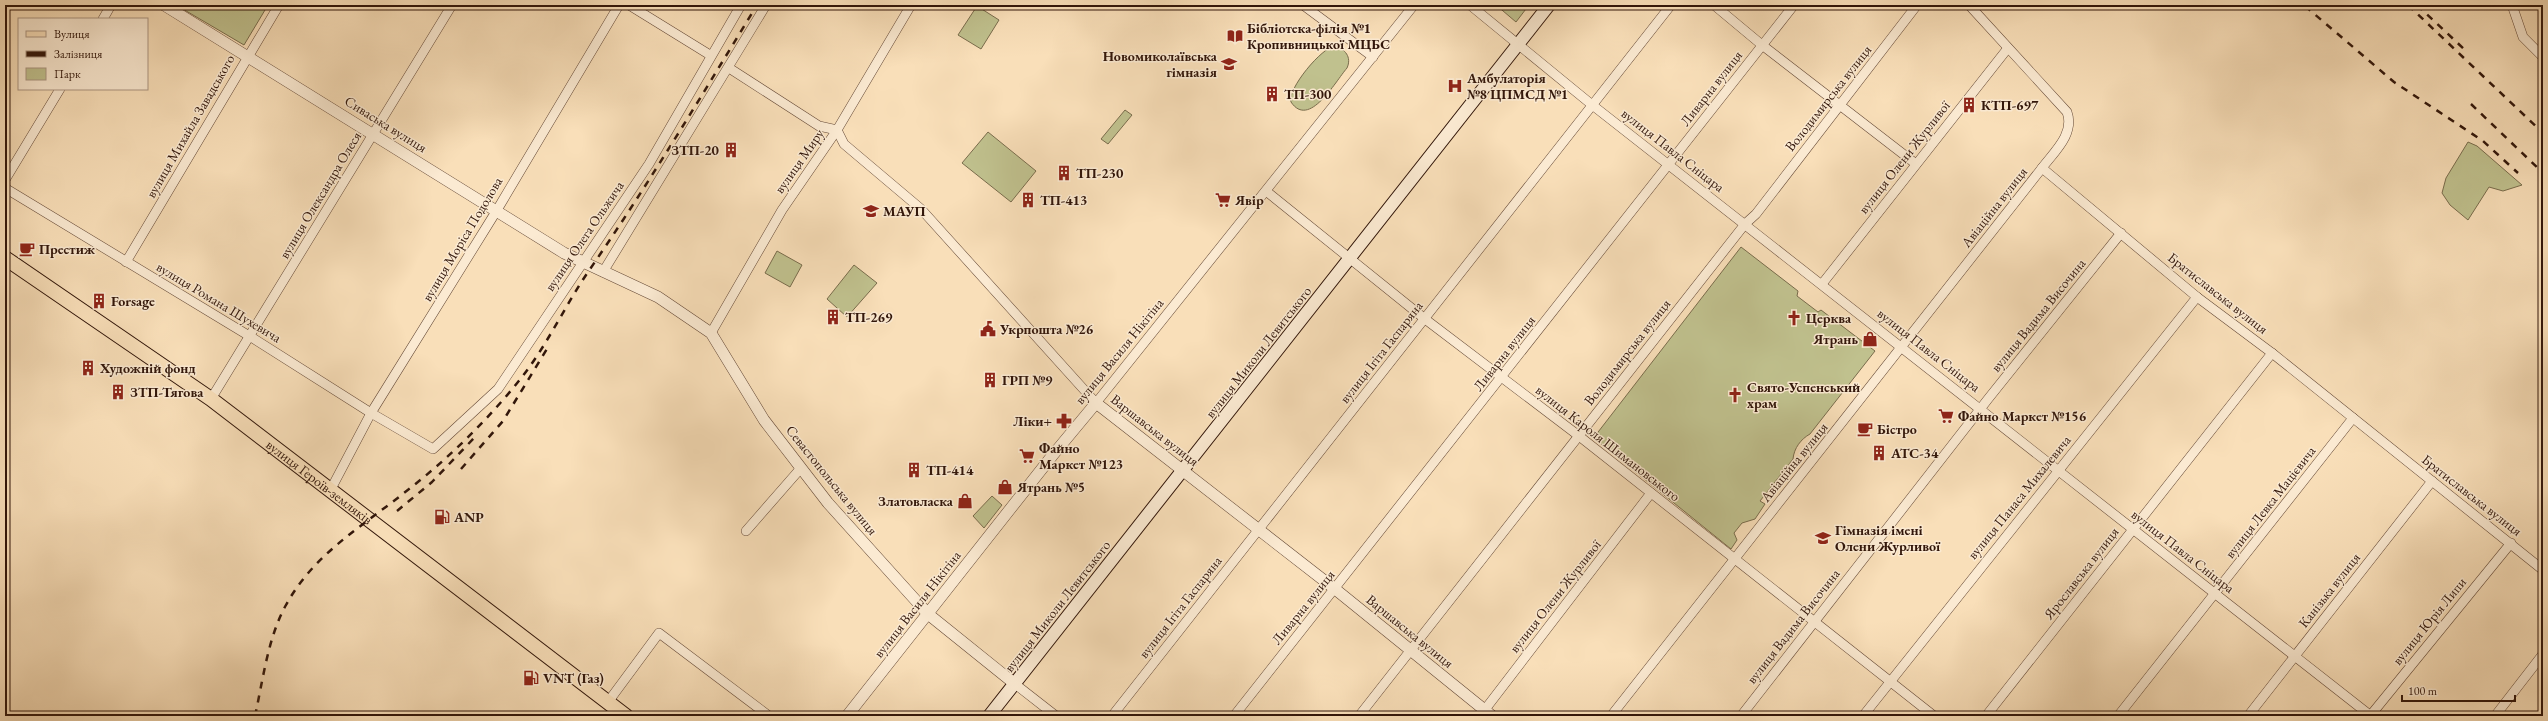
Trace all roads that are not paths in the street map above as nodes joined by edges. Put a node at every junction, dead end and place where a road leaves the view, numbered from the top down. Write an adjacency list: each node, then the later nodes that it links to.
1 (111, 5): 20 (street)
2 (164, 5): 25 (street, Сиваська вулиця)
3 (279, 5): 25 (street, вулиця Михайла Завадського)
4 (452, 5): 33 (street, вулиця Олександра Олеся)
5 (619, 5): 40 (street, вулиця Моріса Подолова)
6 (629, 5): 24 (street)
7 (741, 5): 24 (street, вулиця Олега Ольжича)
8 (766, 5): 28 (street)
9 (911, 5): 32 (street, вулиця Миру)
10 (1303, 5): 26 (street)
11 (1414, 5): 26 (street, вулиця Василя Нікітіна)
12 (1470, 5): 21 (street, вулиця Павла Сніцара)
13 (1549, 5): 21 (main road, вулиця Миколи Левитського)
14 (1671, 5): 30 (street, вулиця Ігіта Гаспаряна)
15 (1714, 5): 22 (street)
16 (1794, 5): 22 (street, Ливарна вулиця)
17 (1917, 5): 31 (street, Володимирська вулиця)
18 (1969, 5): 23 (street)
19 (2512, 5): 27 (street)
20 (104, 18)
21 (1518, 44): 30 (street, вулиця Павла Сніцара); 44 (main road, вулиця Миколи Левитського)
22 (1762, 45): 31 (street); 35 (street, Ливарна вулиця)
23 (2008, 48): 34 (street, вулиця Олени Журливої); 36 (street)
24 (710, 56): 46 (street, вулиця Олега Ольжича)
25 (247, 57): 33 (street, Сиваська вулиця); 45 (street, вулиця Михайла Завадського)
26 (1373, 57): 39 (street, вулиця Василя Нікітіна)
27 (2543, 57)
28 (729, 68): 32 (street); 47 (street)
29 (59, 90): 37 (street)
30 (1591, 104): 35 (street, вулиця Павла Сніцара); 50 (street, вулиця Ігіта Гаспаряна)
31 (1840, 104): 34 (street); 41 (street, Володимирська вулиця)
32 (837, 130): 51 (street, вулиця Миру); 57 (street, Варшавська вулиця)
33 (374, 134): 40 (street, Сиваська вулиця); 52 (street, вулиця Олександра Олеся)
34 (1916, 164): 48 (street, вулиця Олени Журливої)
35 (1670, 165): 41 (street, вулиця Павла Сніцара); 55 (street, Ливарна вулиця)
36 (2042, 168): 42 (street, Братиславська вулиця); 53 (street, Авіаційна вулиця)
37 (5, 180)
38 (5, 188): 45 (street, вулиця Романа Шухевича)
39 (1266, 191): 44 (street, вулиця Кароля Шимановського); 57 (street, вулиця Василя Нікітіна)
40 (496, 210): 46 (street, Сиваська вулиця); 59 (street, вулиця Моріса Подолова)
41 (1746, 224): 48 (street, вулиця Павла Сніцара); 61 (street, Володимирська вулиця)
42 (2120, 233): 49 (street, Братиславська вулиця); 58 (street, вулиця Вадима Височина)
43 (5, 258): 56 (main road, вулиця Героїв-земляків)
44 (1352, 258): 50 (street, вулиця Кароля Шимановського); 64 (main road, вулиця Миколи Левитського)
45 (126, 262): 52 (street, вулиця Романа Шухевича)
46 (589, 264): 47 (street, Севастопольська вулиця); 62 (street, вулиця Олега Ольжича)
47 (603, 272): 51 (street, Севастопольська вулиця)
48 (1822, 284): 53 (street, вулиця Павла Сніцара)
49 (2197, 296): 54 (street, Братиславська вулиця); 65 (street, вулиця Панаса Михалевича)
50 (1425, 319): 55 (street, вулиця Кароля Шимановського); 69 (street, вулиця Ігіта Гаспаряна)
51 (711, 333): 63 (street, Севастопольська вулиця)
52 (250, 337): 56 (street, вулиця Олександра Олеся); 59 (street, вулиця Романа Шухевича)
53 (1902, 347): 58 (street, вулиця Павла Сніцара); 73 (street, Авіаційна вулиця)
54 (2272, 353): 60 (street, Братиславська вулиця); 70 (street, Ярославська вулиця)
55 (1501, 379): 61 (street, вулиця Кароля Шимановського); 75 (street, Ливарна вулиця)
56 (211, 399): 67 (main road, вулиця Героїв-земляків)
57 (1096, 403): 64 (street, Варшавська вулиця); 77 (street, вулиця Василя Нікітіна)
58 (1980, 409): 65 (street, вулиця Павла Сніцара); 78 (street, вулиця Вадима Височина)
59 (371, 414): 62 (street, вулиця Романа Шухевича); 67 (street, вулиця Моріса Подолова)
60 (2353, 418): 66 (street, Братиславська вулиця); 76 (street, вулиця Левка Мацієвича)
61 (1579, 436): 68 (street, вулиця Кароля Шимановського); 79 (street, Володимирська вулиця)
62 (419, 441)
63 (801, 468): 71 (street); 77 (street, Севастопольська вулиця)
64 (1183, 471): 69 (street, Варшавська вулиця); 83 (main road, вулиця Миколи Левитського)
65 (2058, 471): 70 (street, вулиця Павла Сніцара); 82 (street, вулиця Панаса Михалевича)
66 (2432, 481): 72 (street, Братиславська вулиця); 81 (street, Канізька вулиця)
67 (331, 489): 84 (main road, вулиця Героїв-земляків)
68 (1652, 493): 73 (street, вулиця Кароля Шимановського); 85 (street, вулиця Олени Журливої)
69 (1258, 530): 75 (street, Варшавська вулиця); 91 (street, вулиця Ігіта Гаспаряна)
70 (2134, 530): 76 (street, вулиця Павла Сніцара); 98 (street, Ярославська вулиця)
71 (746, 531)
72 (2511, 543): 74 (street, Братиславська вулиця); 101 (street, вулиця Юрія Липи)
73 (1734, 559): 78 (street, вулиця Кароля Шимановського); 94 (street, Авіаційна вулиця)
74 (2543, 570)
75 (1335, 589): 79 (street, Варшавська вулиця); 92 (street, Ливарна вулиця)
76 (2215, 595): 81 (street, вулиця Павла Сніцара); 99 (street, вулиця Левка Мацієвича)
77 (928, 614): 83 (street, Севастопольська вулиця); 88 (street, вулиця Василя Нікітіна)
78 (1814, 622): 82 (street, вулиця Кароля Шимановського); 95 (street, вулиця Вадима Височина)
79 (1410, 651): 85 (street, Варшавська вулиця); 93 (street, Володимирська вулиця)
80 (2543, 654): 102 (street)
81 (2295, 657): 100 (street, Канізька вулиця); 101 (street, вулиця Павла Сніцара)
82 (1890, 682): 96 (street, вулиця Панаса Михалевича); 97 (street, вулиця Кароля Шимановського)
83 (1015, 684): 89 (main road, вулиця Миколи Левитського); 90 (street, Севастопольська вулиця)
84 (608, 702): 86 (main road, вулиця Героїв-земляків); 87 (street)
85 (1485, 714)
86 (626, 716)
87 (769, 716)
88 (847, 716)
89 (989, 716)
90 (1056, 716)
91 (1112, 716)
92 (1234, 716)
93 (1359, 716)
94 (1611, 716)
95 (1741, 716)
96 (1863, 716)
97 (1934, 716)
98 (1986, 716)
99 (2118, 716)
100 (2248, 716)
101 (2370, 716)
102 (2494, 716)

